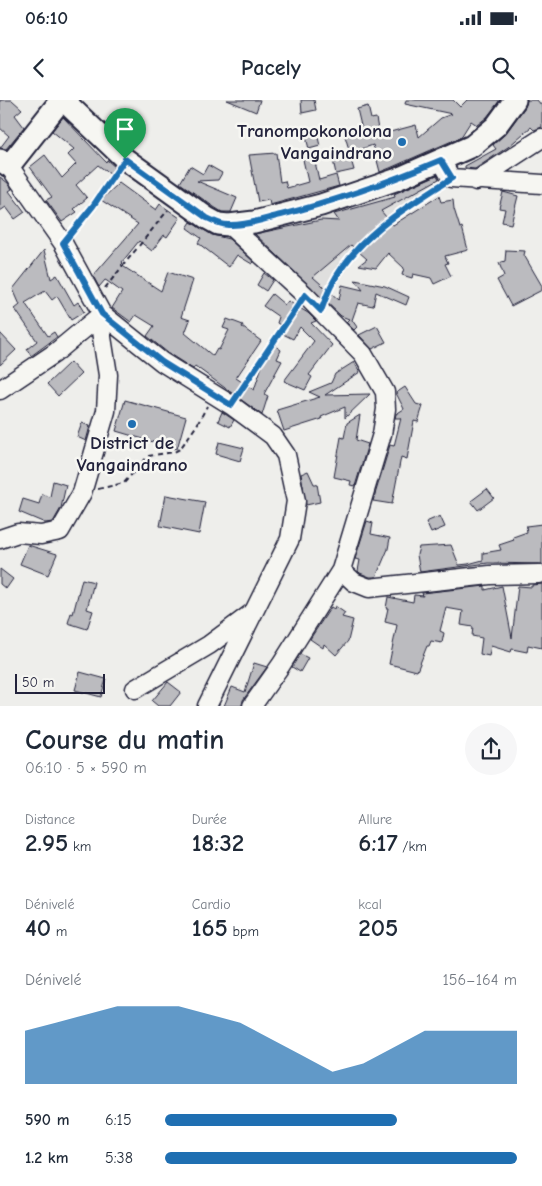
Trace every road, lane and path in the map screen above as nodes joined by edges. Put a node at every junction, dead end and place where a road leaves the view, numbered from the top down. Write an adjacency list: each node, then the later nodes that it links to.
1 (62, 100): 4 (main road); 5 (main road)
2 (515, 100): 6 (main road)
3 (542, 138): 7 (street)
4 (125, 159): 9 (main road); 11 (path)
5 (5, 163): 11 (street)
6 (446, 169): 7 (street); 10 (main road); 14 (path)
7 (476, 180): 8 (street)
8 (542, 184)
9 (178, 198): 10 (main road); 12 (path)
10 (229, 225): 13 (street)
11 (63, 243): 12 (street)
12 (92, 295): 15 (street)
13 (305, 295): 14 (street); 18 (path)
14 (321, 311): 21 (street)
15 (102, 314): 16 (street); 18 (street); 19 (street)
16 (0, 390)
17 (208, 403): 19 (path)
18 (231, 405): 23 (street)
19 (82, 493): 20 (street)
20 (0, 539)
21 (341, 570): 22 (street); 26 (street)
22 (539, 574)
23 (254, 612): 24 (street); 25 (street)
24 (135, 689)
25 (207, 706)
26 (252, 706)

